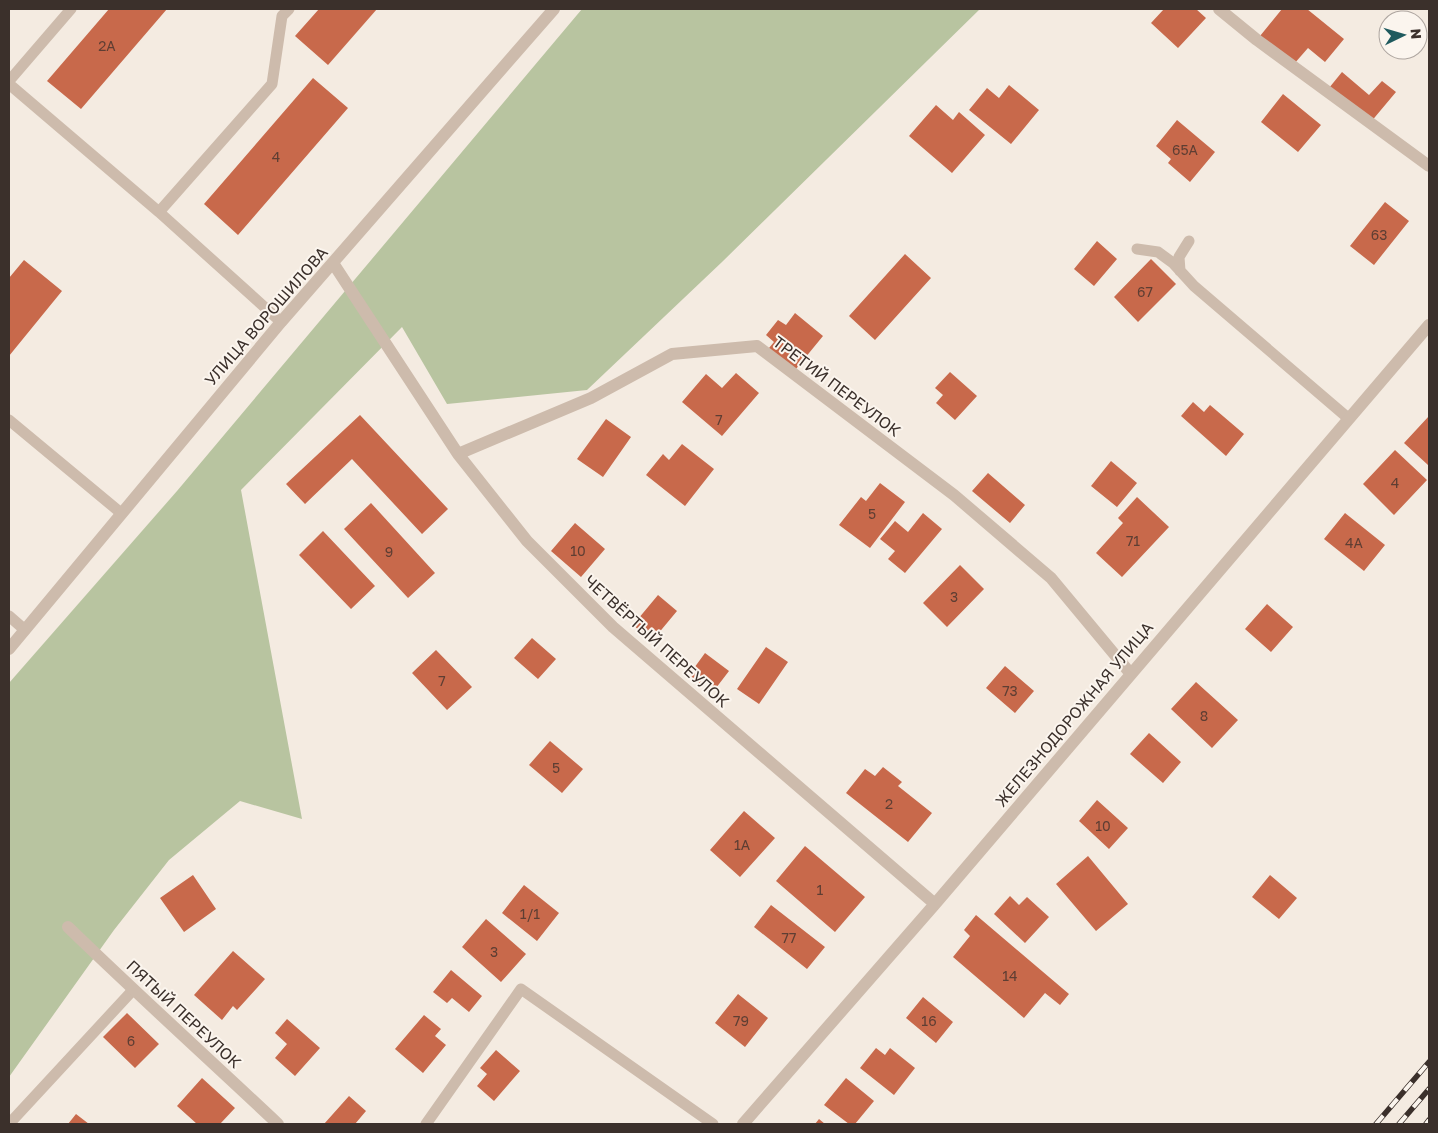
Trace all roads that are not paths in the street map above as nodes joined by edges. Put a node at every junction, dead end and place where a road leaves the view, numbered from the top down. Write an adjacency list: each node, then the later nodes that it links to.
1 (71, 9): 5 (lane)
2 (289, 9): 7 (lane)
3 (554, 9): 10 (street, УЛИЦА ВОРОШИЛОВА)
4 (1219, 9): 6 (street)
5 (9, 82): 7 (lane)
6 (1429, 166)
7 (159, 212): 12 (lane)
8 (1189, 241): 11 (lane)
9 (1137, 249): 11 (lane)
10 (333, 263): 12 (street, УЛИЦА ВОРОШИЛОВА); 16 (street, ЧЕТВЁРТЫЙ ПЕРЕУЛОК)
11 (1180, 271): 14 (lane)
12 (281, 322): 17 (street, УЛИЦА ВОРОШИЛОВА)
13 (1427, 331): 14 (street, ЖЕЛЕЗНОДОРОЖНАЯ УЛИЦА)
14 (1348, 418): 21 (street, ЖЕЛЕЗНОДОРОЖНАЯ УЛИЦА)
15 (9, 420): 17 (lane)
16 (458, 454): 21 (street, ТРЕТИЙ ПЕРЕУЛОК); 22 (street, ЧЕТВЁРТЫЙ ПЕРЕУЛОК)
17 (121, 513): 19 (street, УЛИЦА ВОРОШИЛОВА)
18 (9, 616): 19 (lane)
19 (25, 630): 20 (street, УЛИЦА ВОРОШИЛОВА)
20 (9, 649)
21 (1130, 673): 22 (street, ЖЕЛЕЗНОДОРОЖНАЯ УЛИЦА)
22 (935, 904): 29 (street, ЖЕЛЕЗНОДОРОЖНАЯ УЛИЦА)
23 (68, 927): 24 (street, ПЯТЫЙ ПЕРЕУЛОК)
24 (133, 990): 25 (lane); 26 (street, ПЯТЫЙ ПЕРЕУЛОК)
25 (9, 1124)
26 (278, 1124)
27 (426, 1124): 28 (lane)
28 (713, 1124)
29 (743, 1124)

